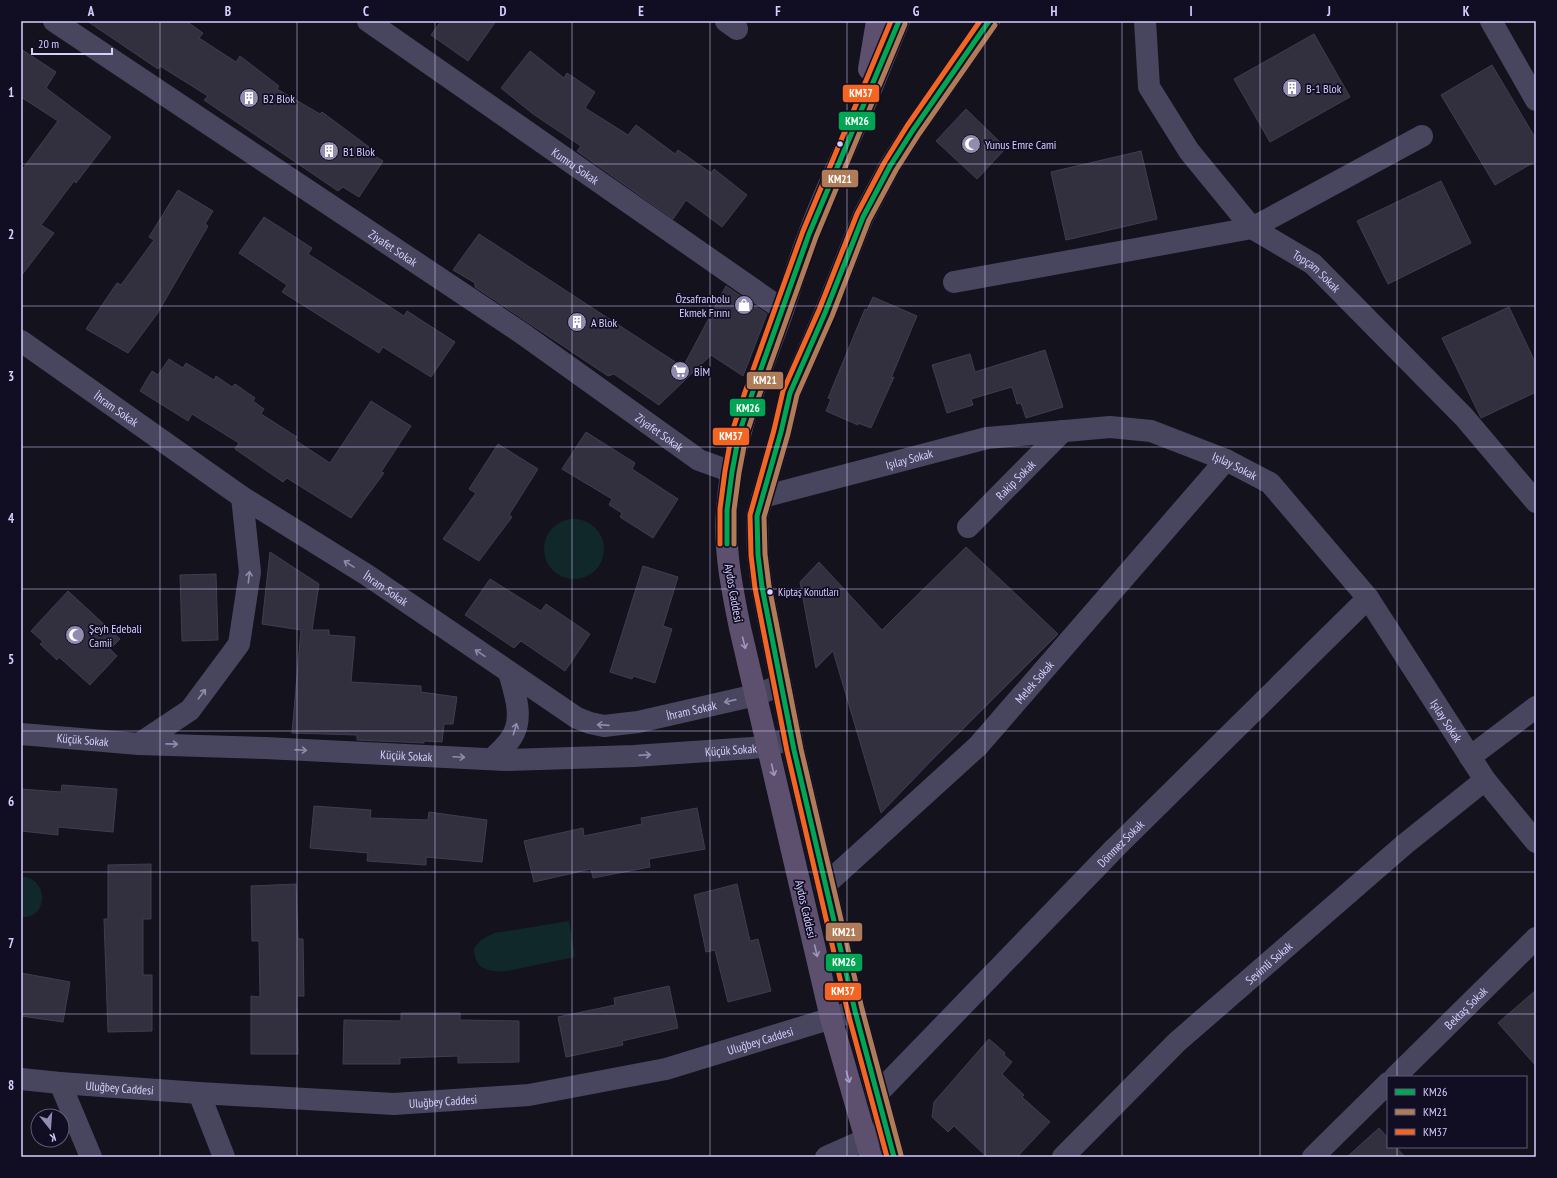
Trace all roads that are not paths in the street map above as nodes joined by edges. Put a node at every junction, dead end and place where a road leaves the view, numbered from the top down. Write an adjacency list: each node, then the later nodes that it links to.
1 (54, 21): 17 (street, Ziyafet Sokak)
2 (368, 21): 13 (street, Kumru Sokak)
3 (877, 21): 9 (main road)
4 (899, 21): 9 (main road, Aydos Caddesi)
5 (989, 21): 19 (main road, Aydos Caddesi)
6 (1145, 21): 11 (street, Topçam Sokak)
7 (1491, 21): 8 (street)
8 (1536, 100)
9 (861, 113): 13 (main road, Aydos Caddesi)
10 (1422, 136): 11 (street)
11 (1252, 228): 12 (street); 20 (street, Topçam Sokak)
12 (954, 282)
13 (783, 310): 17 (main road, Aydos Caddesi)
14 (21, 341): 18 (street, İhram Sokak)
15 (1063, 431): 16 (street, Işılay Sokak); 19 (street, Işılay Sokak); 21 (street, Rakip Sokak)
16 (1226, 460): 22 (street, Işılay Sokak); 35 (street, Melek Sokak)
17 (732, 472): 25 (main road, Aydos Caddesi, one-way to 25)
18 (242, 497): 23 (street, İhram Sokak, one-way to 18); 29 (street, one-way to 18)
19 (762, 497): 24 (main road, Aydos Caddesi)
20 (1536, 502)
21 (968, 527)
22 (1368, 598): 31 (street, Işılay Sokak); 44 (street, Dönmez Sokak)
23 (509, 672): 25 (street, İhram Sokak, one-way to 23); 32 (street, one-way to 23)
24 (781, 685): 25 (street, İhram Sokak); 28 (main road, Aydos Caddesi)
25 (756, 695): 30 (main road, Aydos Caddesi)
26 (1536, 707): 31 (street)
27 (21, 734): 29 (street, Küçük Sokak)
28 (792, 738): 30 (street, Küçük Sokak); 35 (main road, Aydos Caddesi)
29 (139, 744): 32 (street, Küçük Sokak, one-way to 32)
30 (768, 746): 32 (street, Küçük Sokak, one-way to 30); 38 (main road, Aydos Caddesi, one-way to 38)
31 (1470, 757): 33 (street, Işılay Sokak)
32 (492, 759)
33 (1485, 780): 34 (street, Işılay Sokak); 51 (street, Sevimli Sokak)
34 (1536, 842)
35 (825, 885): 37 (main road, Aydos Caddesi)
36 (1536, 938): 39 (street, Bektaş Sokak)
37 (855, 1011): 38 (street, Uluğbey Caddesi); 44 (main road, Aydos Caddesi)
38 (831, 1018): 43 (street, Uluğbey Caddesi); 46 (main road, Aydos Caddesi, one-way to 46)
39 (1396, 1076)
40 (21, 1079): 41 (street, Uluğbey Caddesi)
41 (60, 1083): 43 (street, Uluğbey Caddesi); 47 (street)
42 (1387, 1085): 52 (street)
43 (199, 1093): 48 (street)
44 (878, 1093): 45 (main road, Aydos Caddesi)
45 (887, 1130): 46 (street); 50 (main road, Aydos Caddesi)
46 (868, 1148): 49 (street)
47 (91, 1157)
48 (224, 1157)
49 (826, 1157)
50 (894, 1157)
51 (1063, 1157)
52 (1313, 1157)

